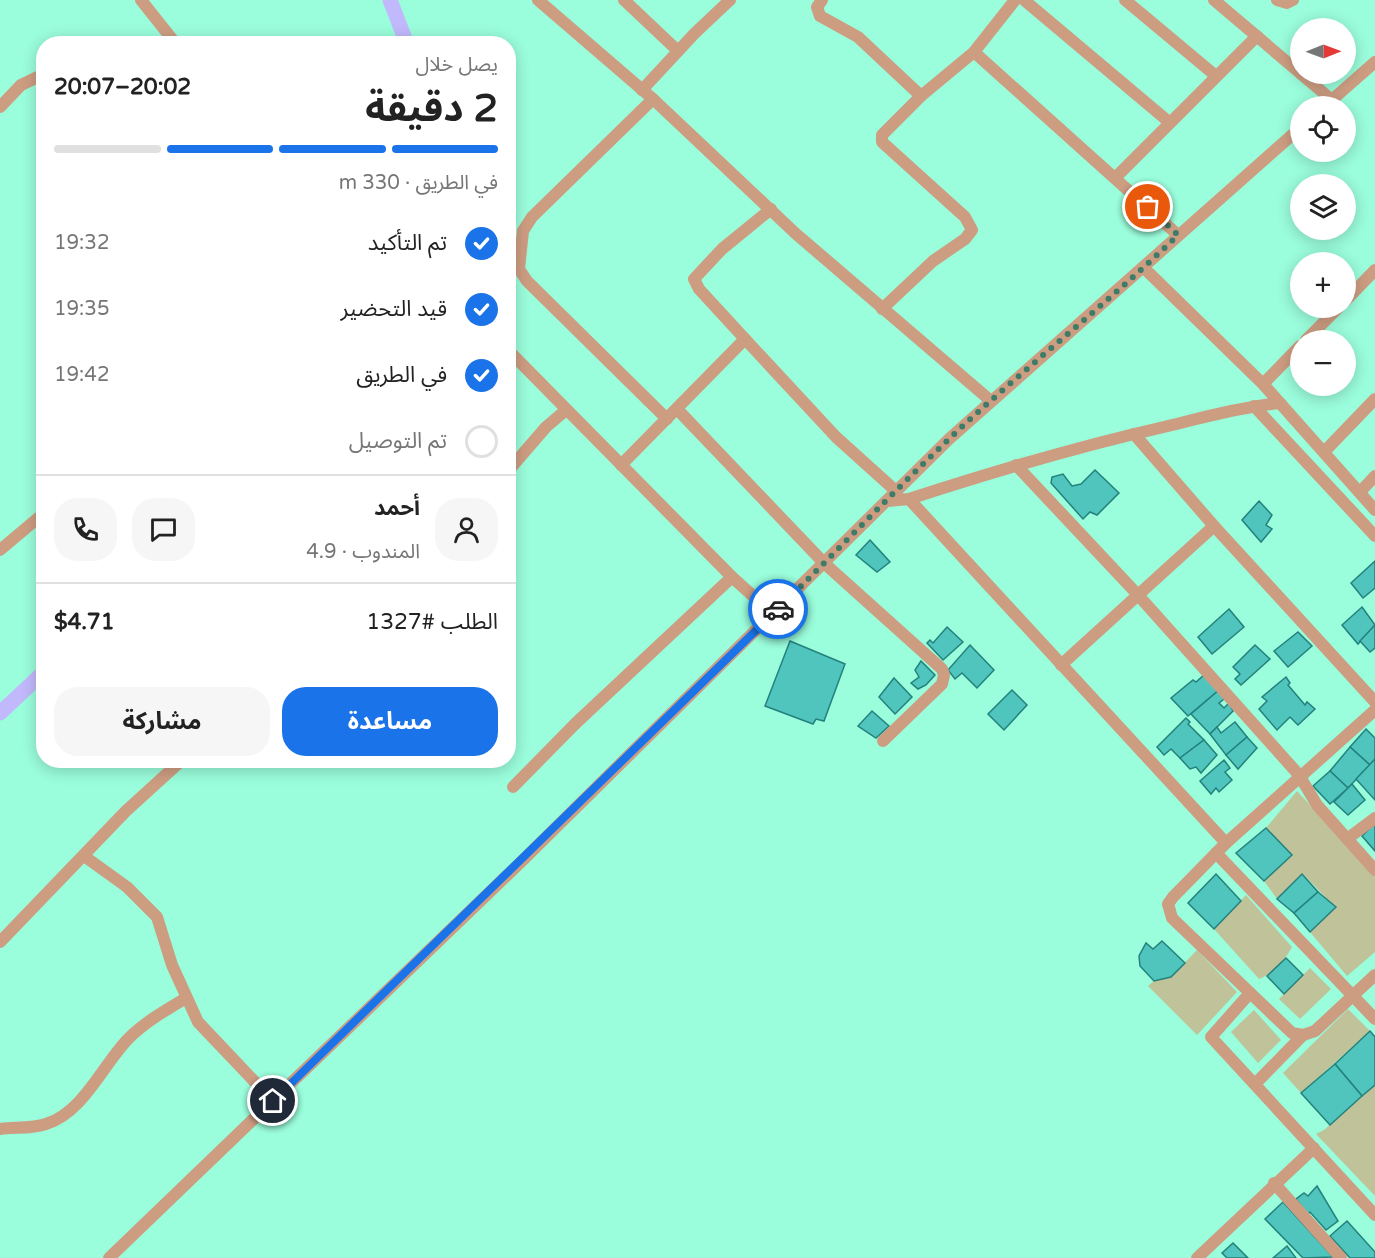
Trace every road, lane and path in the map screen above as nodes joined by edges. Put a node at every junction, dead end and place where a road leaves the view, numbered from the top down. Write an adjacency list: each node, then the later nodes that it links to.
1 (141, 0): 12 (street)
2 (538, 0): 21 (street)
3 (624, 0): 14 (street)
4 (730, 0): 14 (street)
5 (822, 0): 22 (street)
6 (1015, 0): 15 (street)
7 (1024, 0): 27 (street)
8 (1125, 0): 18 (street)
9 (1214, 0): 13 (street)
10 (1277, 0): 11 (street)
11 (1293, 0)
12 (170, 36)
13 (1257, 36): 17 (street); 18 (street)
14 (678, 51): 21 (street)
15 (974, 52): 22 (street); 29 (street)
16 (1375, 62): 24 (street)
17 (1290, 64)
18 (1216, 76): 27 (street)
19 (36, 78): 26 (street)
20 (1310, 84): 23 (street)
21 (642, 90): 25 (street)
22 (921, 96): 35 (street)
23 (1321, 96)
24 (1336, 96)
25 (652, 99): 30 (street); 48 (street)
26 (0, 107)
27 (1169, 122): 29 (street)
28 (1290, 137): 31 (street)
29 (1116, 177): 31 (street)
30 (771, 209): 35 (street); 38 (street)
31 (1178, 235): 32 (street)
32 (1144, 268): 41 (street); 43 (street)
33 (1375, 270): 34 (street)
34 (1356, 290)
35 (882, 309): 43 (street)
36 (1328, 318): 37 (street)
37 (1316, 330)
38 (745, 339): 47 (street); 56 (street)
39 (1290, 356): 41 (street)
40 (516, 358): 46 (street)
41 (1263, 384): 44 (street)
42 (1375, 399): 50 (street)
43 (991, 401): 56 (street)
44 (1280, 403): 45 (street); 50 (street)
45 (1254, 406): 49 (street); 61 (street)
46 (566, 410): 51 (street); 52 (street)
47 (677, 410): 48 (street); 63 (street)
48 (667, 419): 52 (street)
49 (1134, 434): 53 (street); 60 (street)
50 (1324, 452): 55 (street)
51 (516, 462)
52 (621, 465): 64 (street)
53 (1016, 465): 57 (street); 65 (street)
54 (1375, 476): 55 (street)
55 (1360, 492): 58 (street)
56 (892, 497): 57 (street); 63 (street)
57 (909, 499): 67 (street)
58 (1375, 510)
59 (36, 520): 62 (street)
60 (1214, 526): 65 (street); 68 (street)
61 (1375, 536)
62 (0, 550)
63 (824, 564): 66 (street); 70 (street)
64 (732, 577): 66 (street); 73 (street)
65 (1138, 595): 67 (street); 72 (street)
66 (773, 614): 88 (street)
67 (1061, 665): 76 (street)
68 (1375, 702)
69 (1375, 710): 72 (street)
70 (883, 741)
71 (173, 768): 78 (street)
72 (1299, 775): 75 (street); 76 (street)
73 (513, 787)
74 (1375, 818): 75 (street)
75 (1347, 839): 79 (street)
76 (1226, 843): 77 (street)
77 (1216, 853): 82 (street); 83 (street)
78 (84, 856): 80 (street); 84 (street)
79 (1375, 870)
80 (0, 942)
81 (1375, 975): 83 (street)
82 (1250, 993): 86 (street); 87 (street)
83 (1353, 996): 85 (street); 86 (street)
84 (186, 998): 88 (street); 89 (street)
85 (1375, 1019)
86 (1303, 1035): 87 (street)
87 (1256, 1083): 90 (street)
88 (273, 1101): 93 (street)
89 (0, 1129)
90 (1314, 1148): 91 (street); 92 (street)
91 (1274, 1184): 94 (street); 95 (street)
92 (1375, 1215)
93 (109, 1258)
94 (1197, 1258)
95 (1339, 1258)

